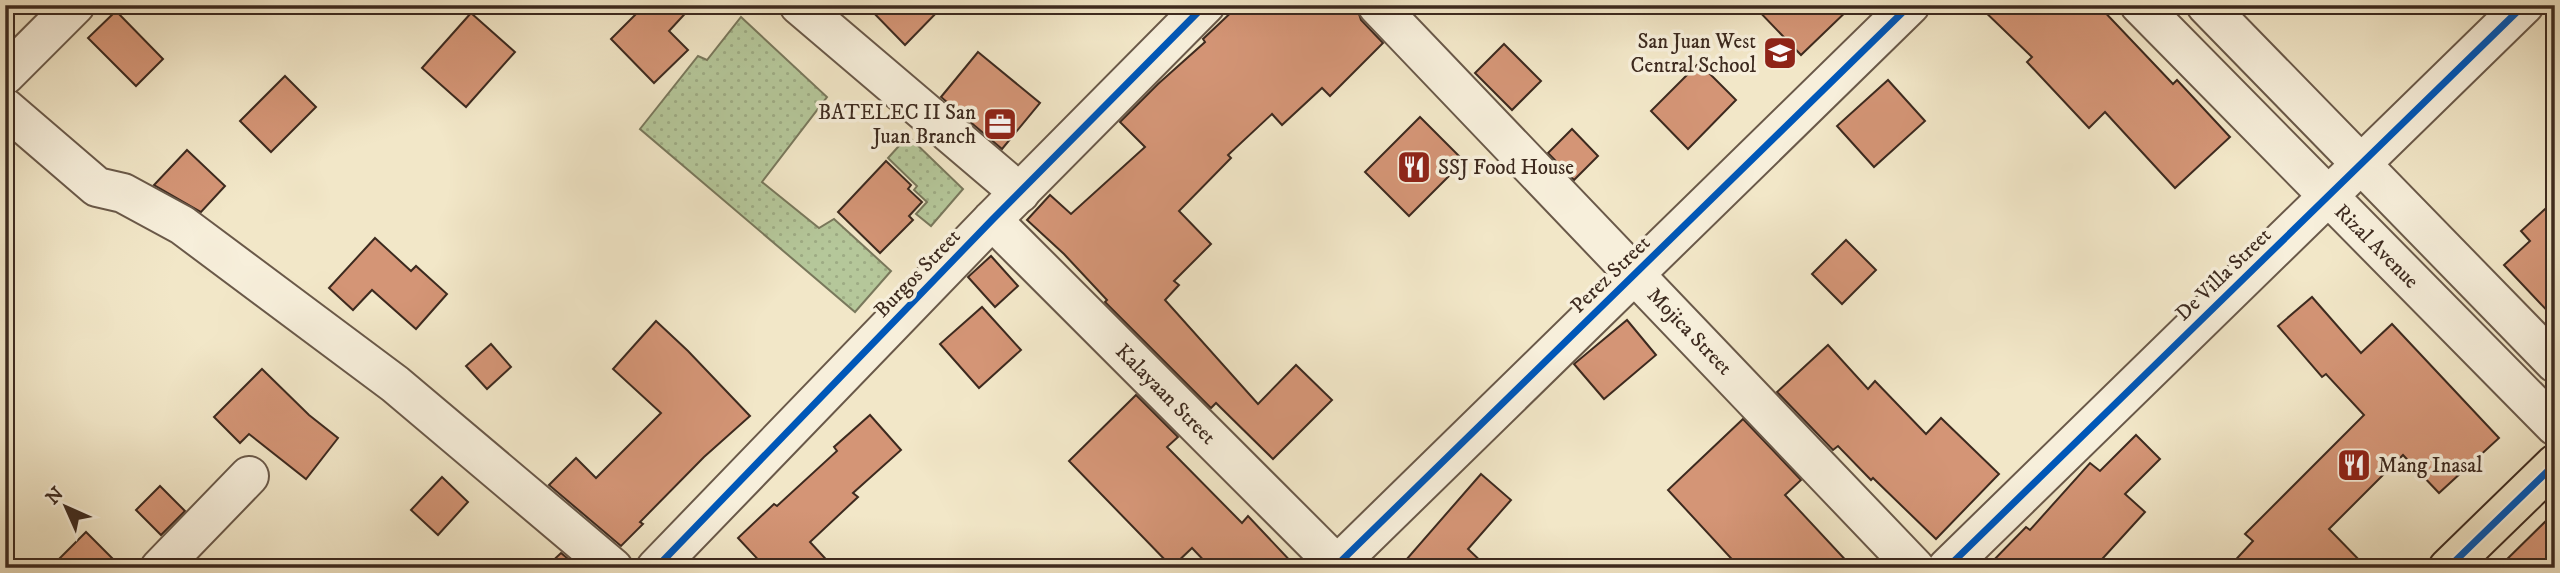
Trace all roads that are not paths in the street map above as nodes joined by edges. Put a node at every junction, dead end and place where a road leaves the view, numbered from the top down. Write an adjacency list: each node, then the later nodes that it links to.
1 (75, 5): 9 (street)
2 (799, 5): 12 (street)
3 (1205, 5): 12 (street, Burgos Street)
4 (1377, 5): 15 (street, Mojica Street)
5 (1910, 5): 15 (street, Perez Street)
6 (2140, 5): 13 (street, Rizal Avenue)
7 (2206, 5): 11 (street)
8 (2524, 5): 11 (street, De Villa Street)
9 (5, 75)
10 (5, 108): 23 (street)
11 (2361, 163): 13 (street, De Villa Street); 16 (street)
12 (1020, 193): 14 (street, Burgos Street)
13 (2328, 196): 17 (street, Rizal Avenue); 25 (street, De Villa Street)
14 (992, 220): 20 (street, Burgos Street); 21 (street, Kalayaan Street)
15 (1636, 273): 21 (street, Perez Street); 24 (street, Mojica Street)
16 (2555, 363)
17 (2555, 426)
18 (2555, 464): 26 (main road)
19 (249, 475): 22 (street)
20 (657, 567)
21 (1337, 567)
22 (160, 568)
23 (612, 568)
24 (1915, 568)
25 (1947, 568)
26 (2448, 568)

